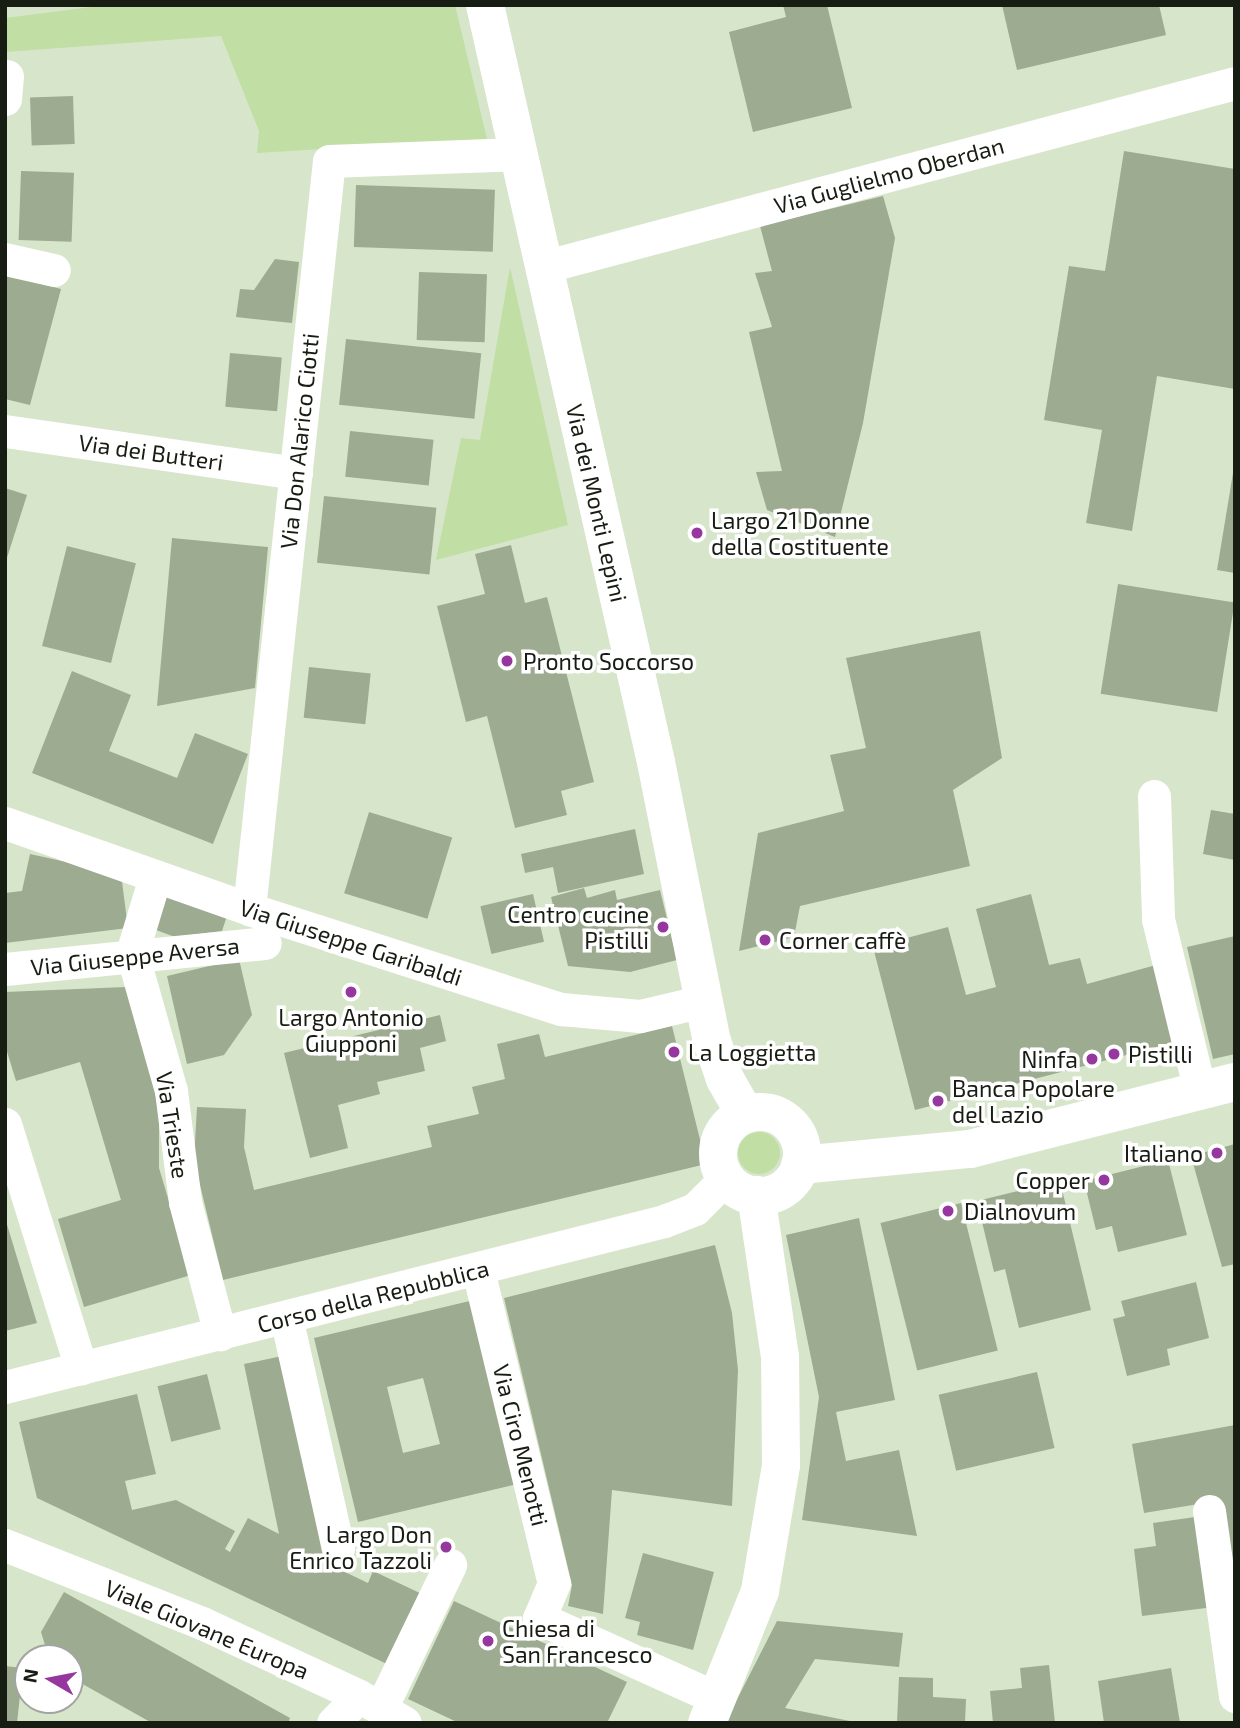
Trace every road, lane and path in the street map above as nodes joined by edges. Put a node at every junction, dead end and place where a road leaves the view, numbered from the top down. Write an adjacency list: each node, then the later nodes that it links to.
1 (485, 5): 3 (street, Via dei Monti Lepini)
2 (1235, 83): 5 (street, Via Guglielmo Oberdan)
3 (519, 154): 5 (street, Via dei Monti Lepini); 8 (street, Via Don Alarico Ciotti)
4 (5, 259): 6 (street)
5 (543, 267): 16 (street, Via dei Monti Lepini)
6 (54, 270)
7 (5, 431): 8 (street, Via dei Butteri)
8 (296, 473): 12 (street, Via Don Alarico Ciotti)
9 (1153, 796): 17 (street)
10 (7, 829): 11 (street, Via Giuseppe Garibaldi)
11 (155, 877): 12 (street, Via Giuseppe Garibaldi); 14 (street)
12 (249, 909): 16 (street, Via Giuseppe Garibaldi)
13 (265, 943): 14 (street, Via Giuseppe Aversa)
14 (132, 953): 15 (street, Via Giuseppe Aversa); 24 (street, Via Trieste)
15 (5, 969)
16 (703, 1001): 18 (street, Via dei Monti Lepini)
17 (1217, 1086): 20 (street)
18 (745, 1114): 20 (street); 21 (street)
19 (5, 1124): 25 (street)
20 (800, 1164): 21 (street)
21 (741, 1187): 22 (street, Corso della Repubblica); 33 (street)
22 (478, 1270): 23 (street, Corso della Repubblica); 33 (street, Via Ciro Menotti)
23 (286, 1317): 24 (street, Corso della Repubblica); 29 (street)
24 (220, 1334): 25 (street, Corso della Repubblica)
25 (81, 1368): 26 (street, Corso della Repubblica)
26 (5, 1387)
27 (1209, 1511): 31 (street)
28 (5, 1545): 32 (street, Viale Giovane Europa)
29 (338, 1548)
30 (450, 1564): 32 (street)
31 (1235, 1696)
32 (382, 1709): 34 (street)
33 (713, 1711)
34 (333, 1723)

